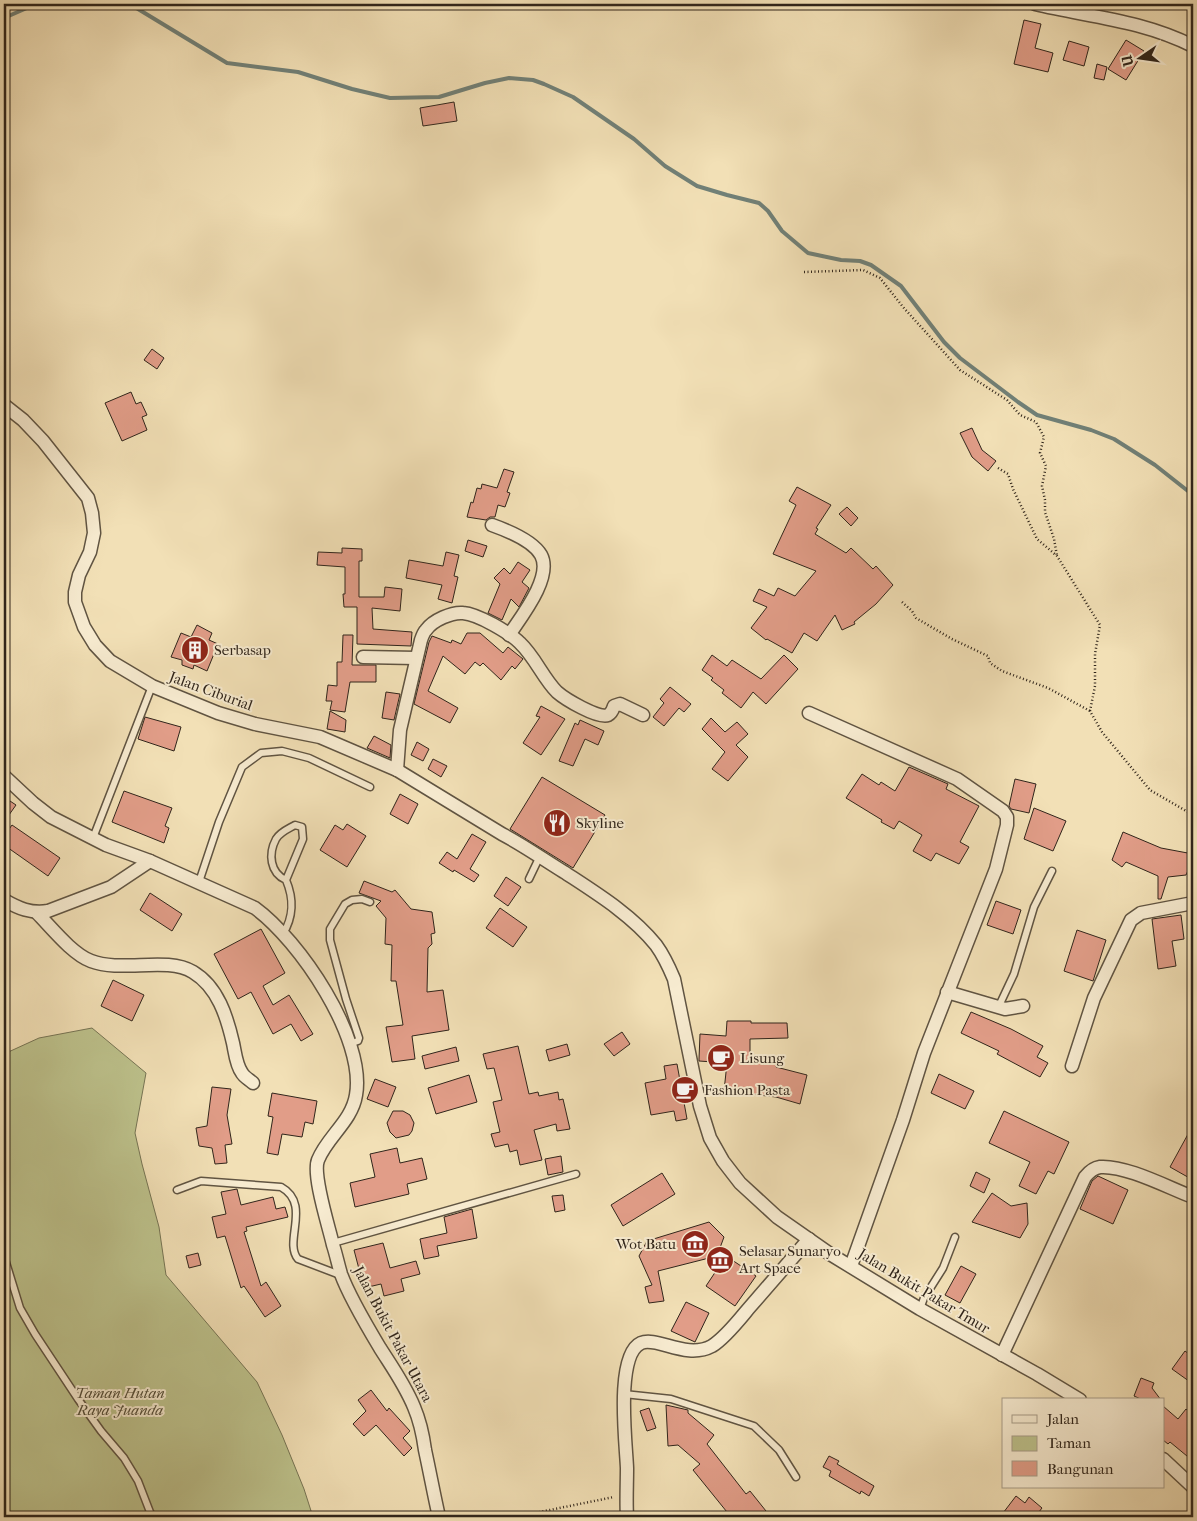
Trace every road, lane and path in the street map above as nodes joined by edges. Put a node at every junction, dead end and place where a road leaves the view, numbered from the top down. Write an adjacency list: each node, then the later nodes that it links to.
1 (1036, 4): 2 (street)
2 (1193, 46)
3 (804, 272): 7 (path)
4 (4, 405): 12 (street, Jalan Ciburial)
5 (998, 468): 7 (path)
6 (492, 525): 9 (street)
7 (1056, 556): 13 (path)
8 (902, 602): 13 (path)
9 (509, 635): 11 (street); 15 (street)
10 (363, 657): 11 (street)
11 (416, 658): 16 (street)
12 (152, 686): 16 (street, Jalan Ciburial); 20 (lane)
13 (1090, 711): 19 (path)
14 (809, 713): 33 (street)
15 (643, 715)
16 (397, 770): 21 (street, Jalan Ciburial)
17 (4, 776): 20 (street, Jalan Bukit Pakar Utara)
18 (370, 787): 27 (lane)
19 (1193, 815)
20 (93, 838): 22 (street, Jalan Bukit Pakar Utara)
21 (540, 856): 24 (lane); 25 (street, Jalan Ciburial)
22 (150, 861): 27 (street, Jalan Bukit Pakar Utara); 31 (street)
23 (1052, 871): 35 (lane)
24 (529, 878)
25 (572, 878): 43 (street, Jalan Bukit Pakar Tmur)
26 (286, 880): 26 (lane); 32 (lane)
27 (199, 882): 32 (street, Jalan Bukit Pakar Utara)
28 (4, 900): 31 (street)
29 (370, 902): 36 (lane)
30 (1193, 903): 37 (street)
31 (37, 913): 38 (street)
32 (283, 934): 36 (street, Jalan Bukit Pakar Utara)
33 (947, 992): 35 (street); 46 (street)
34 (1023, 1006): 35 (street)
35 (998, 1008)
36 (349, 1044): 44 (street, Jalan Bukit Pakar Utara)
37 (1072, 1066)
38 (253, 1083)
39 (576, 1174): 44 (lane)
40 (177, 1190): 47 (lane)
41 (1193, 1198): 49 (street)
42 (955, 1237): 48 (lane)
43 (809, 1239): 46 (street, Jalan Bukit Pakar Tmur); 50 (street)
44 (333, 1243): 47 (street, Jalan Bukit Pakar Utara)
45 (4, 1256): 56 (lane)
46 (850, 1266): 48 (street, Jalan Bukit Pakar Tmur)
47 (342, 1275): 57 (street, Jalan Bukit Pakar Utara)
48 (920, 1309): 49 (street, Jalan Bukit Pakar Tmur)
49 (1002, 1356): 51 (street, Jalan Bukit Pakar Tmur)
50 (623, 1394): 53 (lane); 55 (street)
51 (1077, 1398)
52 (1164, 1461): 54 (street)
53 (796, 1477)
54 (1193, 1487)
55 (626, 1494): 58 (path); 59 (street)
56 (154, 1517)
57 (439, 1517)
58 (515, 1517)
59 (627, 1517)

